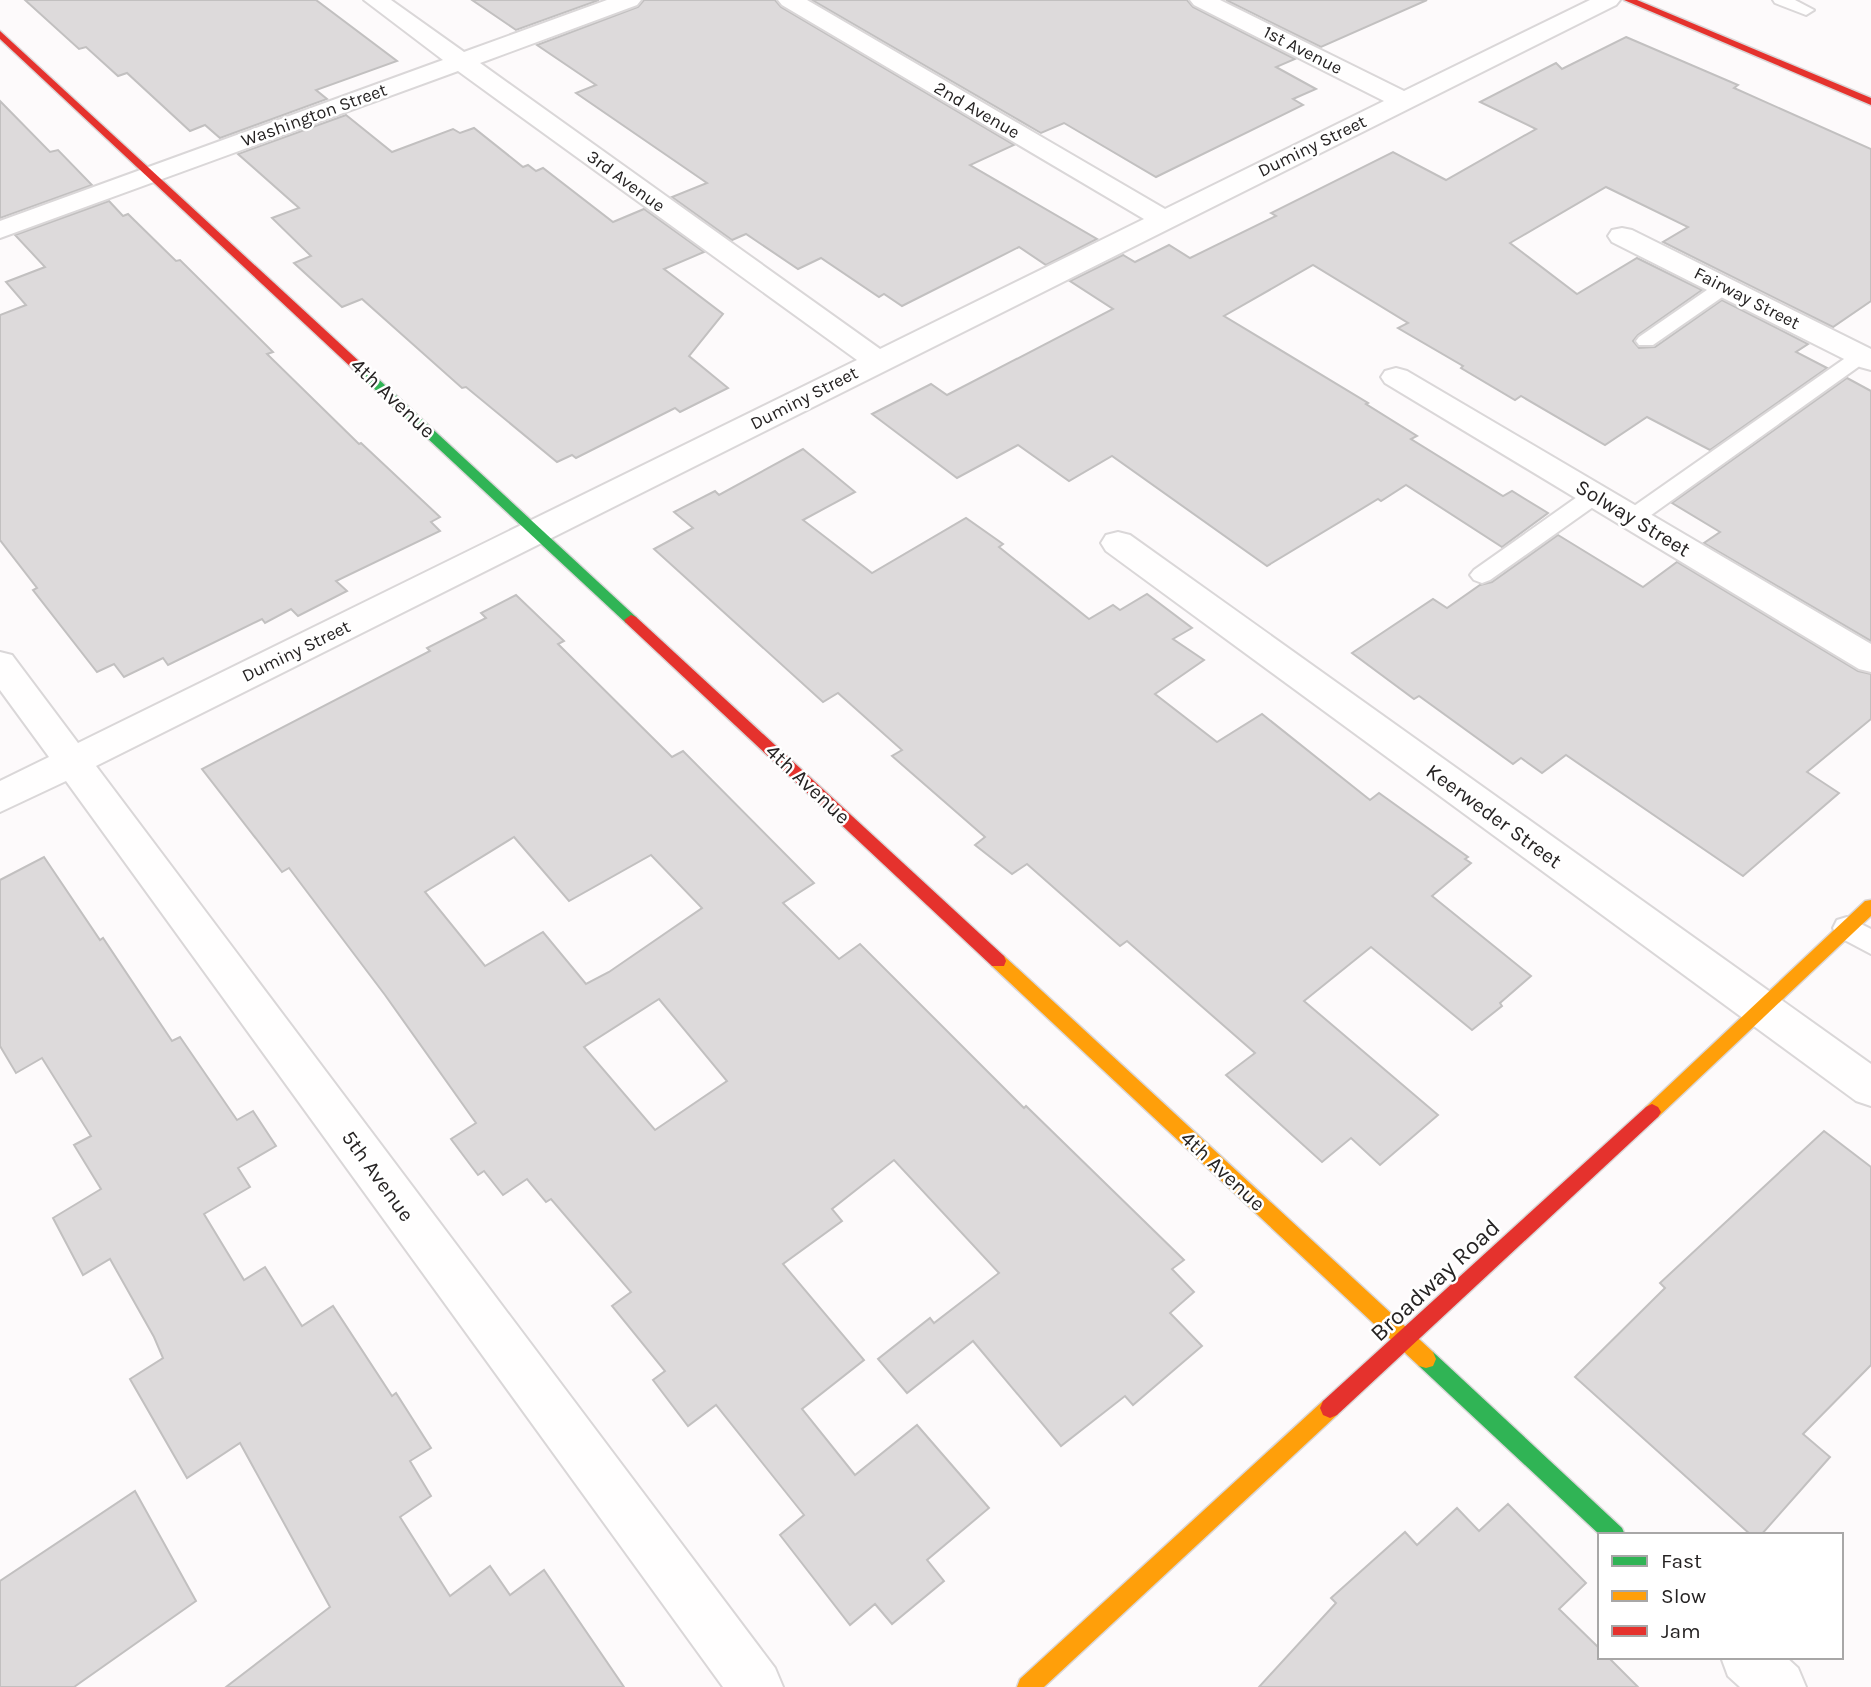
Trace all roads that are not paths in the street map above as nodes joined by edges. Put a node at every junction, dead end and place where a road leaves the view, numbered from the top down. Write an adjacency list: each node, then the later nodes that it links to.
1 (376, 0): 10 (street, 3rd Avenue)
2 (629, 0): 10 (street, Washington Street)
3 (790, 0): 14 (street, 2nd Avenue)
4 (1202, 0): 11 (street, 1st Avenue)
5 (1608, 0): 11 (street, Duminy Street)
6 (1629, 0): 12 (street)
7 (1781, 0): 8 (lane)
8 (1806, 10)
9 (0, 34): 13 (street, 4th Avenue)
10 (461, 61): 13 (street, Washington Street); 20 (street, 3rd Avenue)
11 (1404, 101): 14 (street, Duminy Street)
12 (1871, 102)
13 (153, 174): 15 (street, Washington Street); 24 (street, 4th Avenue)
14 (1163, 219): 20 (street, Duminy Street)
15 (0, 230)
16 (1622, 236): 17 (street, Fairway Street)
17 (1724, 287): 18 (lane); 19 (street, Fairway Street)
18 (1646, 341)
19 (1866, 359): 23 (lane)
20 (877, 361): 24 (street, Duminy Street)
21 (1396, 377): 22 (street, Solway Street)
22 (1595, 495): 23 (street, Solway Street); 26 (lane)
23 (1632, 518): 27 (street, Solway Street)
24 (537, 531): 29 (street, Duminy Street); 36 (street, 4th Avenue)
25 (1118, 543): 34 (street, Keerweder Street)
26 (1482, 575)
27 (1871, 660)
28 (0, 664): 29 (street, 5th Avenue)
29 (72, 762): 30 (street, Duminy Street); 39 (street, 5th Avenue)
30 (0, 798)
31 (1871, 906): 32 (street, Broadway Road)
32 (1847, 928): 33 (lane); 34 (street, Broadway Road)
33 (1871, 943)
34 (1760, 1007): 35 (street, Keerweder Street); 36 (street, Broadway Road)
35 (1871, 1088)
36 (1405, 1339): 37 (street, 4th Avenue); 40 (street, Broadway Road)
37 (1613, 1533)
38 (1749, 1659): 41 (street)
39 (756, 1687)
40 (1028, 1687)
41 (1779, 1687)

